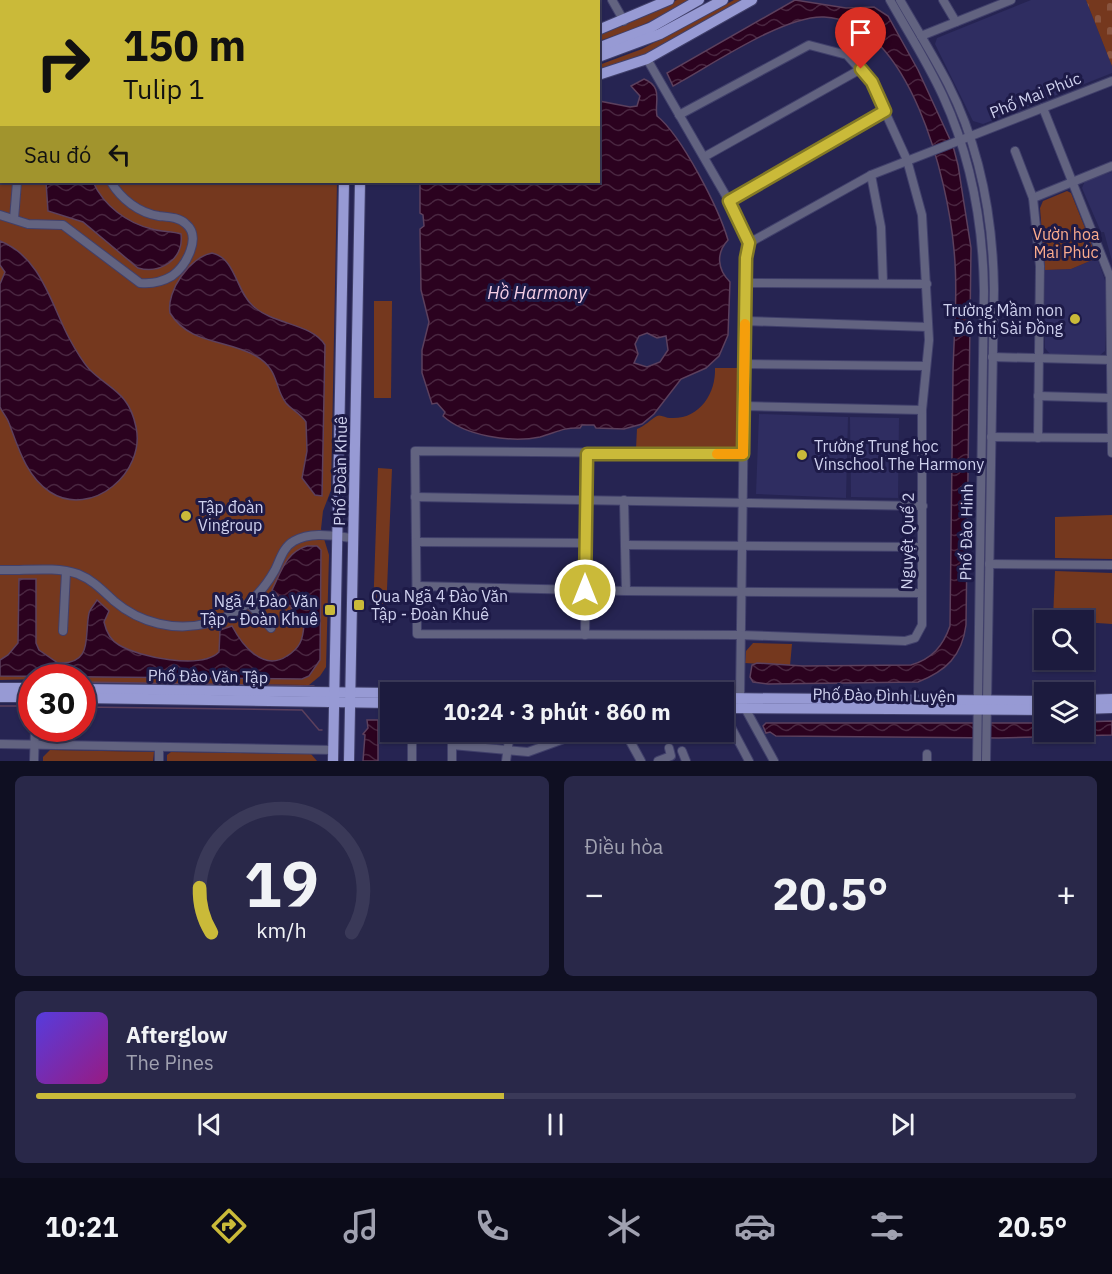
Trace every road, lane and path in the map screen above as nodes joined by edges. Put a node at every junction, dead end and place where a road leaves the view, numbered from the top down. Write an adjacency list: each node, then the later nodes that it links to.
1 (669, 0): 10 (main road)
2 (699, 0): 14 (main road)
3 (723, 0): 15 (main road)
4 (752, 0): 16 (main road)
5 (890, 0): 23 (street, Phố Đào Hinh)
6 (900, 0): 13 (street, Phố Đào Hinh)
7 (943, 0): 11 (street)
8 (1006, 1): 11 (street)
9 (614, 2): 10 (street)
10 (624, 21): 12 (main road)
11 (956, 22): 13 (street)
12 (600, 29)
13 (921, 36): 23 (street, Phố Đào Hinh)
14 (600, 47)
15 (600, 56)
16 (647, 59): 18 (main road); 22 (street)
17 (861, 69): 21 (street, Nguyệt Quế 2); 22 (street); 25 (street)
18 (600, 74)
19 (1112, 81): 20 (street, Phố Mai Phúc)
20 (1043, 108): 23 (street, Phố Mai Phúc); 29 (street)
21 (885, 111): 26 (street, Nguyệt Quế 2); 35 (street)
22 (679, 115): 25 (street)
23 (962, 141): 26 (street, Phố Mai Phúc); 45 (street, Phố Đào Hinh); 105 (street, Phố Đào Hinh)
24 (1015, 151): 34 (street)
25 (704, 157): 35 (street)
26 (907, 160): 28 (street, Phố Mai Phúc); 42 (street, Nguyệt Quế 2)
27 (1112, 166): 29 (street)
28 (871, 175): 38 (street, Phố Mai Phúc); 40 (street)
29 (1073, 182): 34 (street); 39 (street)
30 (17, 183): 37 (street)
31 (112, 183): 37 (street)
32 (344, 183): 65 (main road, Phố Đoàn Khuê)
33 (360, 183): 66 (main road, Phố Đoàn Khuê)
34 (1033, 198): 46 (street)
35 (729, 201): 38 (street)
36 (0, 215): 37 (street)
37 (14, 219)
38 (749, 243): 41 (street)
39 (1111, 280): 47 (street)
40 (883, 282): 41 (street); 42 (street)
41 (746, 283): 43 (street)
42 (927, 284): 44 (street, Nguyệt Quế 2)
43 (745, 321): 44 (street); 48 (street)
44 (928, 327): 49 (street, Nguyệt Quế 2)
45 (992, 357): 46 (street); 54 (street, Phố Đào Hinh)
46 (1039, 358): 47 (street); 50 (street)
47 (1111, 360): 51 (street)
48 (744, 364): 49 (street); 52 (street)
49 (925, 366): 53 (street, Nguyệt Quế 2)
50 (1038, 396): 51 (street); 55 (street)
51 (1110, 398): 56 (street)
52 (744, 406): 53 (street); 59 (street)
53 (922, 410): 64 (street, Nguyệt Quế 2)
54 (991, 436): 55 (street); 72 (street, Phố Đào Hinh)
55 (1038, 438): 56 (street)
56 (1111, 438): 57 (street)
57 (1112, 453)
58 (587, 454): 59 (street); 60 (street); 61 (street)
59 (743, 454): 63 (street)
60 (415, 497): 61 (street); 67 (street)
61 (586, 500): 62 (street); 68 (street)
62 (624, 500): 63 (street); 69 (street)
63 (742, 502): 64 (street); 70 (street)
64 (923, 507): 71 (street, Nguyệt Quế 2)
65 (336, 537): 66 (street); 81 (street); 86 (main road, Phố Đoàn Khuê)
66 (353, 538): 87 (main road, Phố Đoàn Khuê)
67 (416, 543): 68 (street); 76 (street)
68 (586, 543): 77 (street)
69 (626, 545): 70 (street); 79 (street)
70 (741, 547): 71 (street); 78 (street)
71 (920, 547): 80 (street, Nguyệt Quế 2)
72 (989, 564): 73 (street); 105 (street, Phố Đào Hinh)
73 (1112, 565)
74 (0, 570): 75 (street)
75 (66, 572): 81 (street); 83 (street)
76 (418, 586): 77 (street); 84 (street)
77 (585, 590): 79 (street); 84 (street)
78 (742, 590): 79 (street); 80 (street); 85 (street)
79 (626, 591)
80 (921, 593): 85 (street, Nguyệt Quế 2)
81 (250, 604): 82 (street)
82 (271, 628)
83 (63, 631)
84 (585, 635): 85 (street)
85 (740, 635): 103 (street)
86 (334, 673): 94 (main road); 95 (main road, Phố Đoàn Khuê)
87 (350, 675): 97 (main road, Phố Đoàn Khuê); 98 (main road)
88 (0, 688): 89 (main road)
89 (18, 688)
90 (96, 689): 94 (main road, Phố Đào Văn Tập)
91 (380, 695): 98 (main road)
92 (0, 697): 93 (main road)
93 (18, 697)
94 (316, 697): 95 (main road, Phố Đào Văn Tập); 96 (main road, Phố Đào Văn Tập); 109 (main road)
95 (334, 697): 97 (main road, Phố Đào Văn Tập); 109 (main road, Phố Đoàn Khuê)
96 (96, 698)
97 (350, 698): 98 (main road); 110 (main road, Phố Đoàn Khuê)
98 (364, 698): 101 (main road); 110 (main road)
99 (1094, 699): 100 (main road)
100 (1112, 699)
101 (380, 701)
102 (1034, 702): 105 (main road, Phố Đào Đình Luyện)
103 (742, 703): 104 (main road, Phố Đào Đình Luyện); 105 (main road, Phố Đào Đình Luyện); 136 (street)
104 (734, 704)
105 (982, 706): 107 (main road, Phố Đào Đình Luyện); 137 (street, Phố Đào Hinh); 138 (street, Phố Đào Hinh)
106 (1112, 708): 108 (main road)
107 (1034, 709)
108 (1094, 709)
109 (334, 717): 124 (main road, Phố Đoàn Khuê)
110 (349, 726): 127 (main road, Phố Đoàn Khuê)
111 (734, 733): 135 (street)
112 (412, 742): 128 (street)
113 (509, 742): 121 (street)
114 (556, 742): 122 (street)
115 (632, 742): 132 (street)
116 (0, 744): 117 (street)
117 (35, 745): 119 (street); 125 (street)
118 (452, 745): 121 (street); 129 (street)
119 (159, 747): 124 (street); 126 (street)
120 (669, 748): 133 (street)
121 (508, 750): 122 (street); 130 (street)
122 (528, 752): 131 (street)
123 (682, 752): 134 (street)
124 (333, 755)
125 (34, 761)
126 (159, 761)
127 (349, 761)
128 (412, 761)
129 (452, 761)
130 (506, 761)
131 (534, 761)
132 (642, 761)
133 (658, 761)
134 (686, 761)
135 (749, 761)
136 (774, 761)
137 (977, 761)
138 (986, 761)

